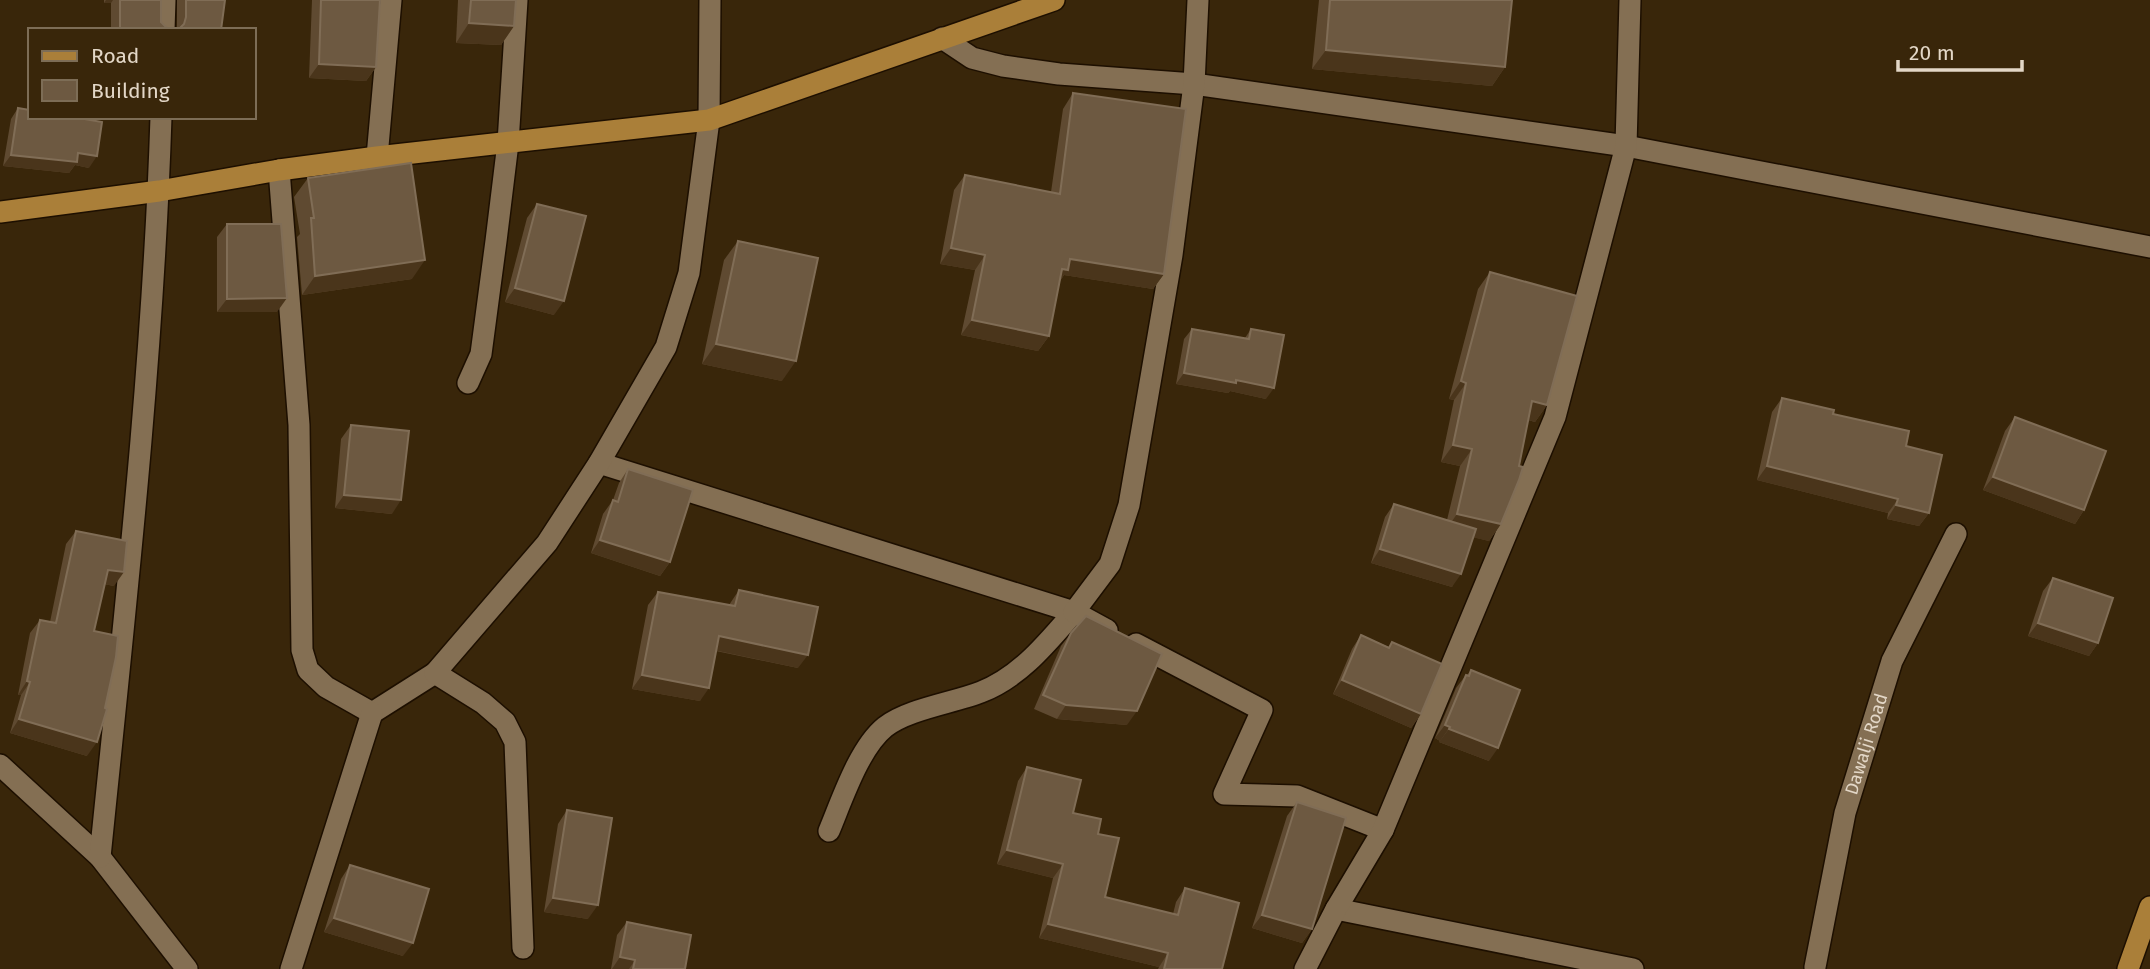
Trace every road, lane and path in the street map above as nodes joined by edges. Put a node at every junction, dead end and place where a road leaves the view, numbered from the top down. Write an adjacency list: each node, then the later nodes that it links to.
1 (165, 0): 8 (street)
2 (391, 0): 15 (street)
3 (517, 0): 13 (street)
4 (710, 0): 12 (street)
5 (1054, 0): 9 (main road)
6 (1198, 0): 10 (street)
7 (1630, 0): 14 (street)
8 (164, 28)
9 (942, 38): 10 (street); 12 (main road)
10 (1194, 84): 14 (street); 23 (street)
11 (161, 119): 17 (street)
12 (709, 120): 13 (main road); 21 (street)
13 (508, 143): 15 (main road); 20 (street)
14 (1626, 146): 19 (street); 27 (street)
15 (377, 157): 16 (main road)
16 (279, 170): 17 (main road); 25 (street)
17 (159, 191): 18 (main road); 29 (street)
18 (0, 212)
19 (2150, 247)
20 (468, 383)
21 (599, 463): 23 (street); 24 (street)
22 (1956, 534): 33 (street, Dawalji Road)
23 (1074, 612): 27 (street); 28 (street)
24 (435, 673): 25 (street); 32 (street)
25 (372, 713): 35 (street)
26 (0, 765): 29 (street)
27 (1383, 830): 31 (street)
28 (829, 831)
29 (100, 856): 34 (street)
30 (2150, 907): 38 (main road)
31 (1336, 909): 36 (street); 37 (street)
32 (523, 948)
33 (1813, 968)
34 (187, 969)
35 (291, 969)
36 (1305, 969)
37 (1633, 969)
38 (2128, 969)

